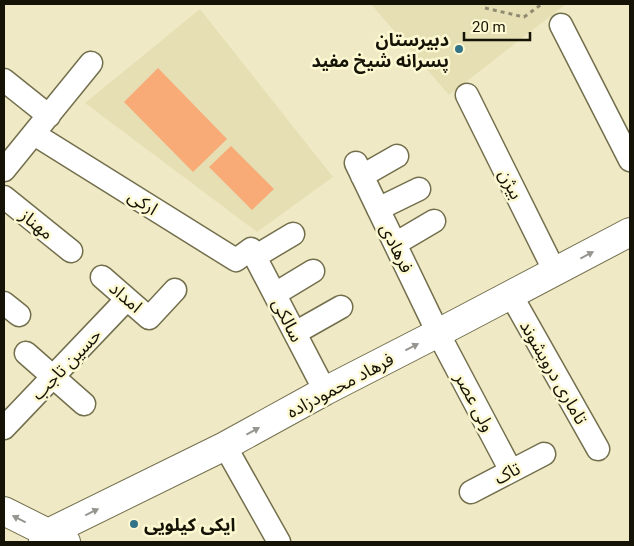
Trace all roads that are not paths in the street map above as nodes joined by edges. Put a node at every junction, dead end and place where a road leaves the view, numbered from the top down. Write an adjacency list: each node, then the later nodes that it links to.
1 (561, 25): 8 (street)
2 (91, 63): 5 (street)
3 (4, 80): 5 (street)
4 (466, 95): 20 (street, بیژن)
5 (49, 116): 6 (street)
6 (34, 134): 9 (street); 18 (street, ارکی)
7 (398, 156): 12 (street, فرهادی)
8 (630, 160)
9 (4, 170)
10 (419, 189): 12 (street)
11 (4, 197): 17 (street, مهناز)
12 (378, 209): 16 (street, فرهادی)
13 (434, 221): 16 (street)
14 (630, 232): 20 (street, فرهاد محمودزاده, one-way to 14)
15 (293, 234): 18 (street)
16 (395, 244): 28 (street, فرهادی)
17 (71, 251)
18 (253, 252): 23 (street, سالکی)
19 (313, 271): 23 (street)
20 (555, 272): 24 (street, فرهاد محمودزاده)
21 (102, 277): 25 (street, امداد)
22 (175, 290): 25 (street, امداد)
23 (275, 294): 27 (street, سالکی)
24 (511, 295): 28 (street, فرهاد محمودزاده); 35 (street, تاماری درویشوند)
25 (127, 299): 30 (street, حسین تاجب)
26 (341, 307): 27 (street)
27 (295, 333): 31 (street, سالکی)
28 (438, 333): 31 (street, فرهاد محمودزاده, one-way to 28); 37 (street, ولی عصر)
29 (26, 353): 30 (street)
30 (53, 377): 32 (street); 33 (street, حسین تاجب)
31 (325, 391): 34 (street, فرهاد محمودزاده, one-way to 31)
32 (84, 404)
33 (4, 428)
34 (225, 446): 40 (street, فرهاد محمودزاده, one-way to 34); 41 (street)
35 (598, 449)
36 (544, 454): 37 (street, تاک)
37 (511, 471): 38 (street, تاک)
38 (471, 492)
39 (4, 511): 40 (street, one-way to 39)
40 (52, 539)
41 (279, 542)

